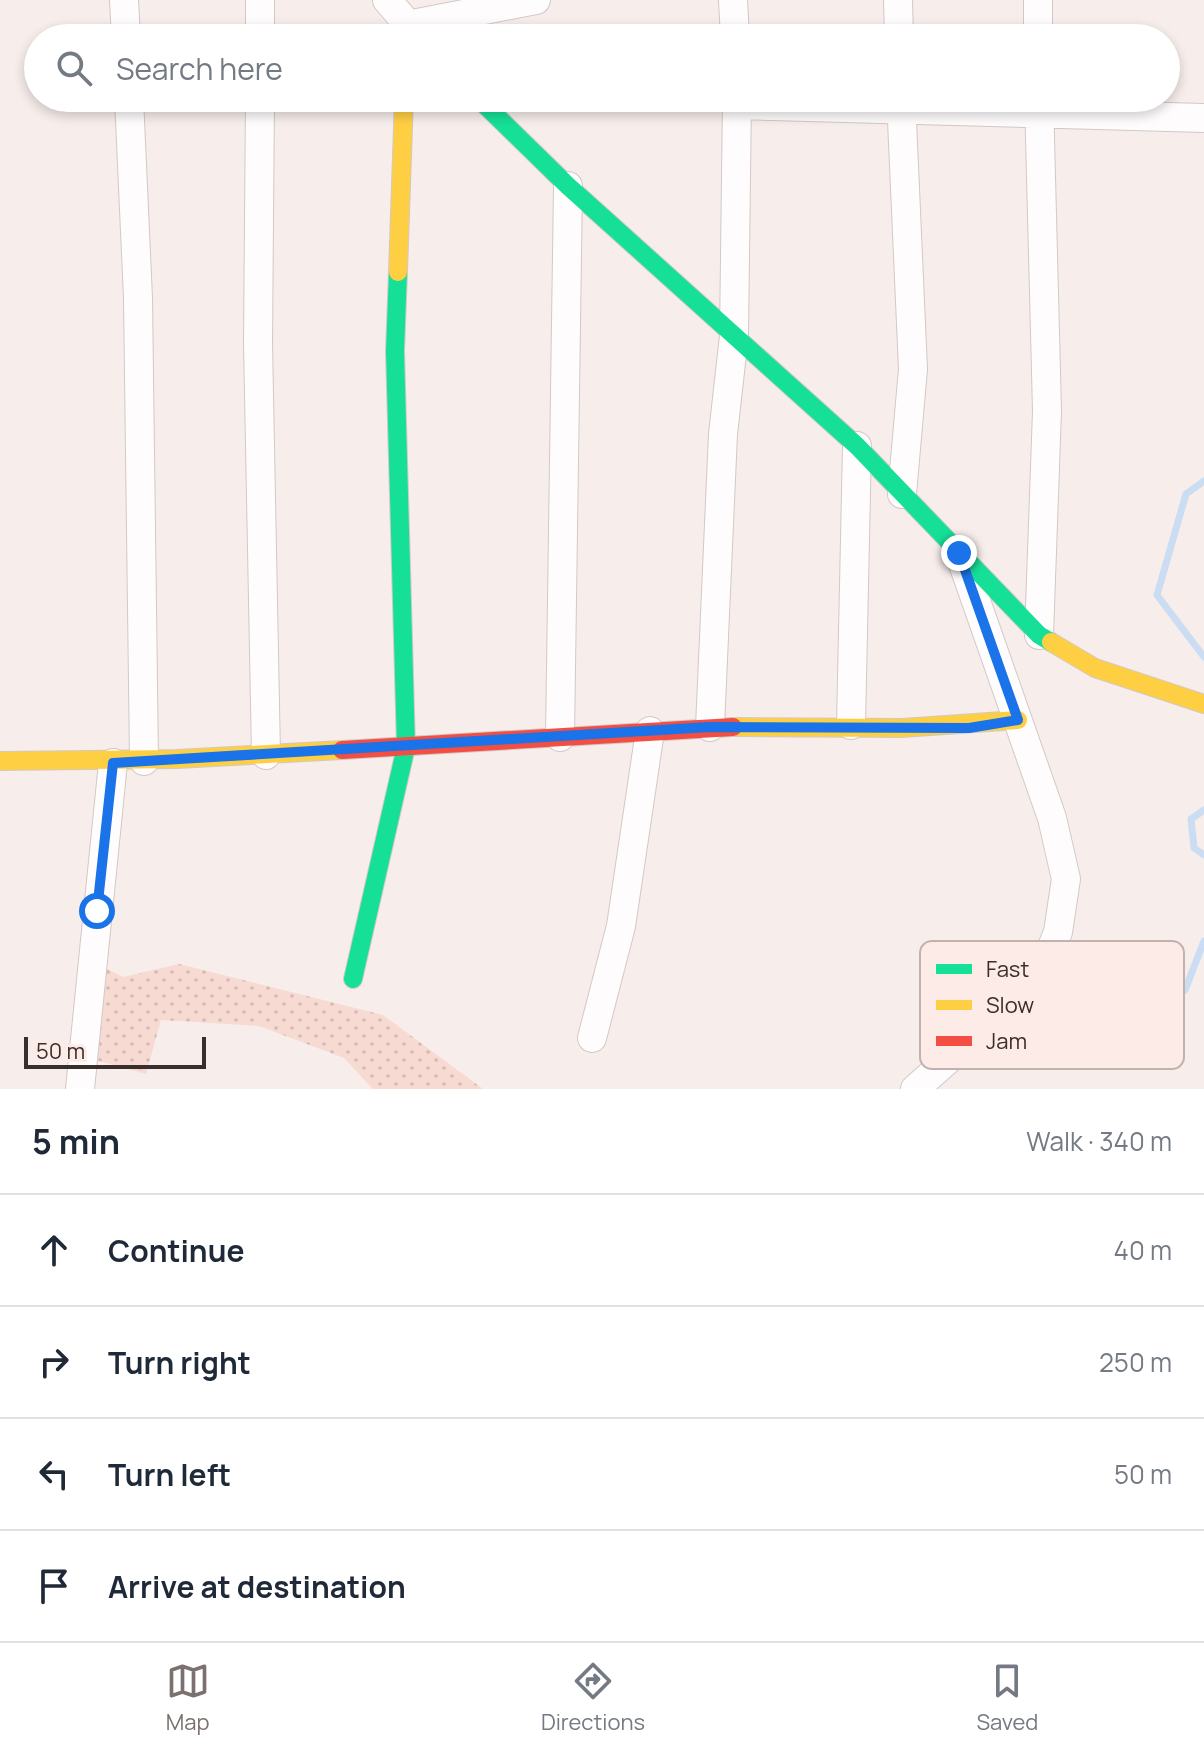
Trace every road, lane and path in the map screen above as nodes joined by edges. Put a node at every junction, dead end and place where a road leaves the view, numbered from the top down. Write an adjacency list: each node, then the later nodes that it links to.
1 (124, 0): 8 (street)
2 (260, 0): 9 (street)
3 (387, 0): 10 (street)
4 (536, 0): 11 (street)
5 (733, 0): 12 (street)
6 (898, 0): 13 (street)
7 (1038, 0): 14 (street)
8 (125, 24)
9 (260, 24)
10 (404, 24)
11 (448, 24)
12 (734, 24)
13 (899, 24)
14 (1038, 24)
15 (130, 112): 39 (street)
16 (260, 112): 37 (street)
17 (404, 112): 36 (street)
18 (492, 112): 24 (street)
19 (738, 112): 25 (street)
20 (901, 112): 27 (street)
21 (1039, 112): 29 (street)
22 (1128, 112): 23 (street)
23 (1204, 118)
24 (568, 186): 25 (street); 35 (street)
25 (734, 336): 26 (street); 33 (street)
26 (857, 446): 27 (street); 32 (street)
27 (902, 494): 28 (street)
28 (959, 553): 29 (street); 31 (street)
29 (1039, 635): 30 (street)
30 (1199, 704)
31 (1018, 720): 32 (street); 41 (street)
32 (851, 725): 33 (street)
33 (710, 727): 34 (street)
34 (650, 731): 35 (street); 43 (street)
35 (560, 737): 36 (street)
36 (406, 747): 37 (street); 42 (street)
37 (266, 755): 39 (street)
38 (0, 761): 40 (street)
39 (144, 761): 40 (street)
40 (113, 763): 45 (street)
41 (1054, 941)
42 (353, 979)
43 (592, 1038)
44 (938, 1069): 46 (street)
45 (80, 1089)
46 (915, 1089)

